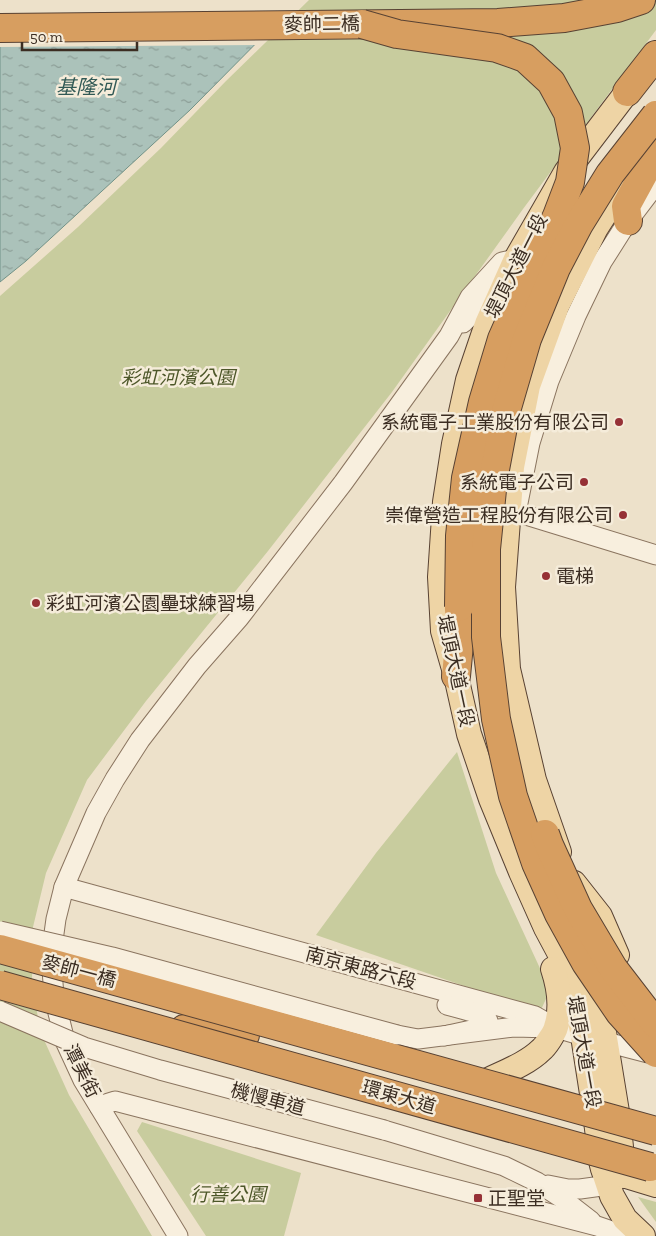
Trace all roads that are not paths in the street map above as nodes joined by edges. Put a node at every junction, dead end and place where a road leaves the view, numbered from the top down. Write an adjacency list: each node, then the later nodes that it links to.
1 (548, 0): 3 (highway, 麥帥二橋)
2 (641, 0): 4 (highway, 麥帥二橋, bridge)
3 (0, 9)
4 (362, 24): 5 (highway, 麥帥二橋); 19 (highway, bridge)
5 (0, 28)
6 (656, 55): 7 (highway, 堤頂大道一段)
7 (627, 92): 14 (main road, 堤頂大道一段)
8 (656, 115): 37 (highway, bridge)
9 (656, 137): 29 (highway, bridge)
10 (656, 144): 15 (main road, 堤頂大道一段)
11 (656, 150): 13 (highway)
12 (656, 184): 13 (street, 堤頂大道一段)
13 (628, 221): 16 (street, 堤頂大道一段)
14 (516, 259): 15 (main road); 19 (main road, 堤頂大道一段); 22 (street, 潭美街)
15 (576, 266): 16 (main road); 20 (main road, 堤頂大道一段)
16 (549, 381): 17 (street, 堤頂大道一段)
17 (516, 512): 18 (street); 20 (street, 堤頂大道一段)
18 (656, 555)
19 (456, 676): 23 (main road, 堤頂大道一段)
20 (516, 704): 21 (main road, 堤頂大道一段)
21 (567, 874): 29 (main road); 35 (main road, 堤頂大道一段)
22 (63, 891): 31 (street, 南京東路六段); 33 (street); 40 (street, 潭美街)
23 (546, 928): 31 (main road); 34 (main road, 堤頂大道一段)
24 (0, 931): 36 (street, bridge)
25 (0, 949): 27 (highway, 麥帥一橋, bridge)
26 (0, 985): 30 (highway, 麥帥一橋, bridge)
27 (159, 992): 32 (highway, bridge); 43 (highway, 環東大道, bridge)
28 (0, 1011): 47 (street, 機慢車道, bridge)
29 (656, 1022)
30 (142, 1025): 32 (highway, bridge); 45 (highway, 環東大道, bridge)
31 (556, 1028): 33 (street); 34 (street, 南京東路六段); 38 (main road)
32 (245, 1035): 44 (highway)
33 (444, 1036): 36 (street)
34 (583, 1036): 35 (street, 南京東路六段); 41 (main road, 堤頂大道一段)
35 (606, 1042): 37 (street, 南京東路六段); 42 (main road, 堤頂大道一段)
36 (394, 1046): 38 (main road)
37 (656, 1054)
38 (484, 1082): 41 (main road)
39 (384, 1090): 46 (main road)
40 (100, 1106): 49 (street); 50 (street, 潭美街)
41 (595, 1113): 42 (main road); 46 (main road, 堤頂大道一段)
42 (618, 1118): 43 (main road); 46 (main road, 堤頂大道一段)
43 (656, 1130)
44 (656, 1149)
45 (656, 1169)
46 (612, 1177): 47 (street, 機慢車道); 48 (main road); 52 (main road)
47 (537, 1182): 49 (street, 機慢車道)
48 (656, 1184)
49 (598, 1226): 51 (street)
50 (178, 1236)
51 (626, 1236)
52 (643, 1236)

